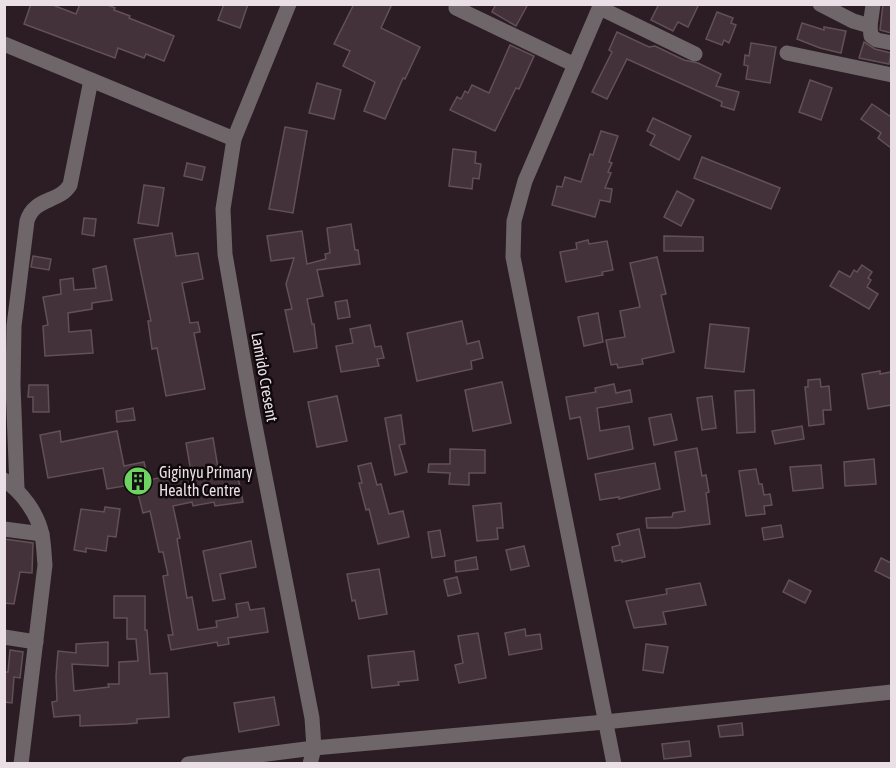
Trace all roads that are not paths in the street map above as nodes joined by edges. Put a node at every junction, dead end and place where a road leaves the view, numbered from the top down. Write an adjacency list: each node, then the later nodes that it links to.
1 (289, 4): 14 (street, Lamido Cresent)
2 (820, 4): 6 (street)
3 (873, 5): 6 (street)
4 (600, 6): 10 (street); 11 (street)
5 (456, 8): 11 (street)
6 (870, 26): 7 (street)
7 (891, 43)
8 (4, 44): 13 (street)
9 (787, 53): 12 (street)
10 (695, 54)
11 (575, 65): 23 (street)
12 (891, 75)
13 (91, 80): 14 (street); 15 (street)
14 (234, 139): 24 (street, Lamido Cresent)
15 (9, 325): 16 (street)
16 (10, 435): 17 (street)
17 (11, 484): 19 (street)
18 (4, 529): 19 (street)
19 (42, 534): 21 (street)
20 (4, 637): 21 (street)
21 (36, 642): 25 (street)
22 (891, 692): 23 (street)
23 (605, 722): 24 (street); 28 (street)
24 (314, 748): 26 (street); 27 (street, Lamido Cresent)
25 (21, 764)
26 (188, 764)
27 (310, 764)
28 (614, 764)

